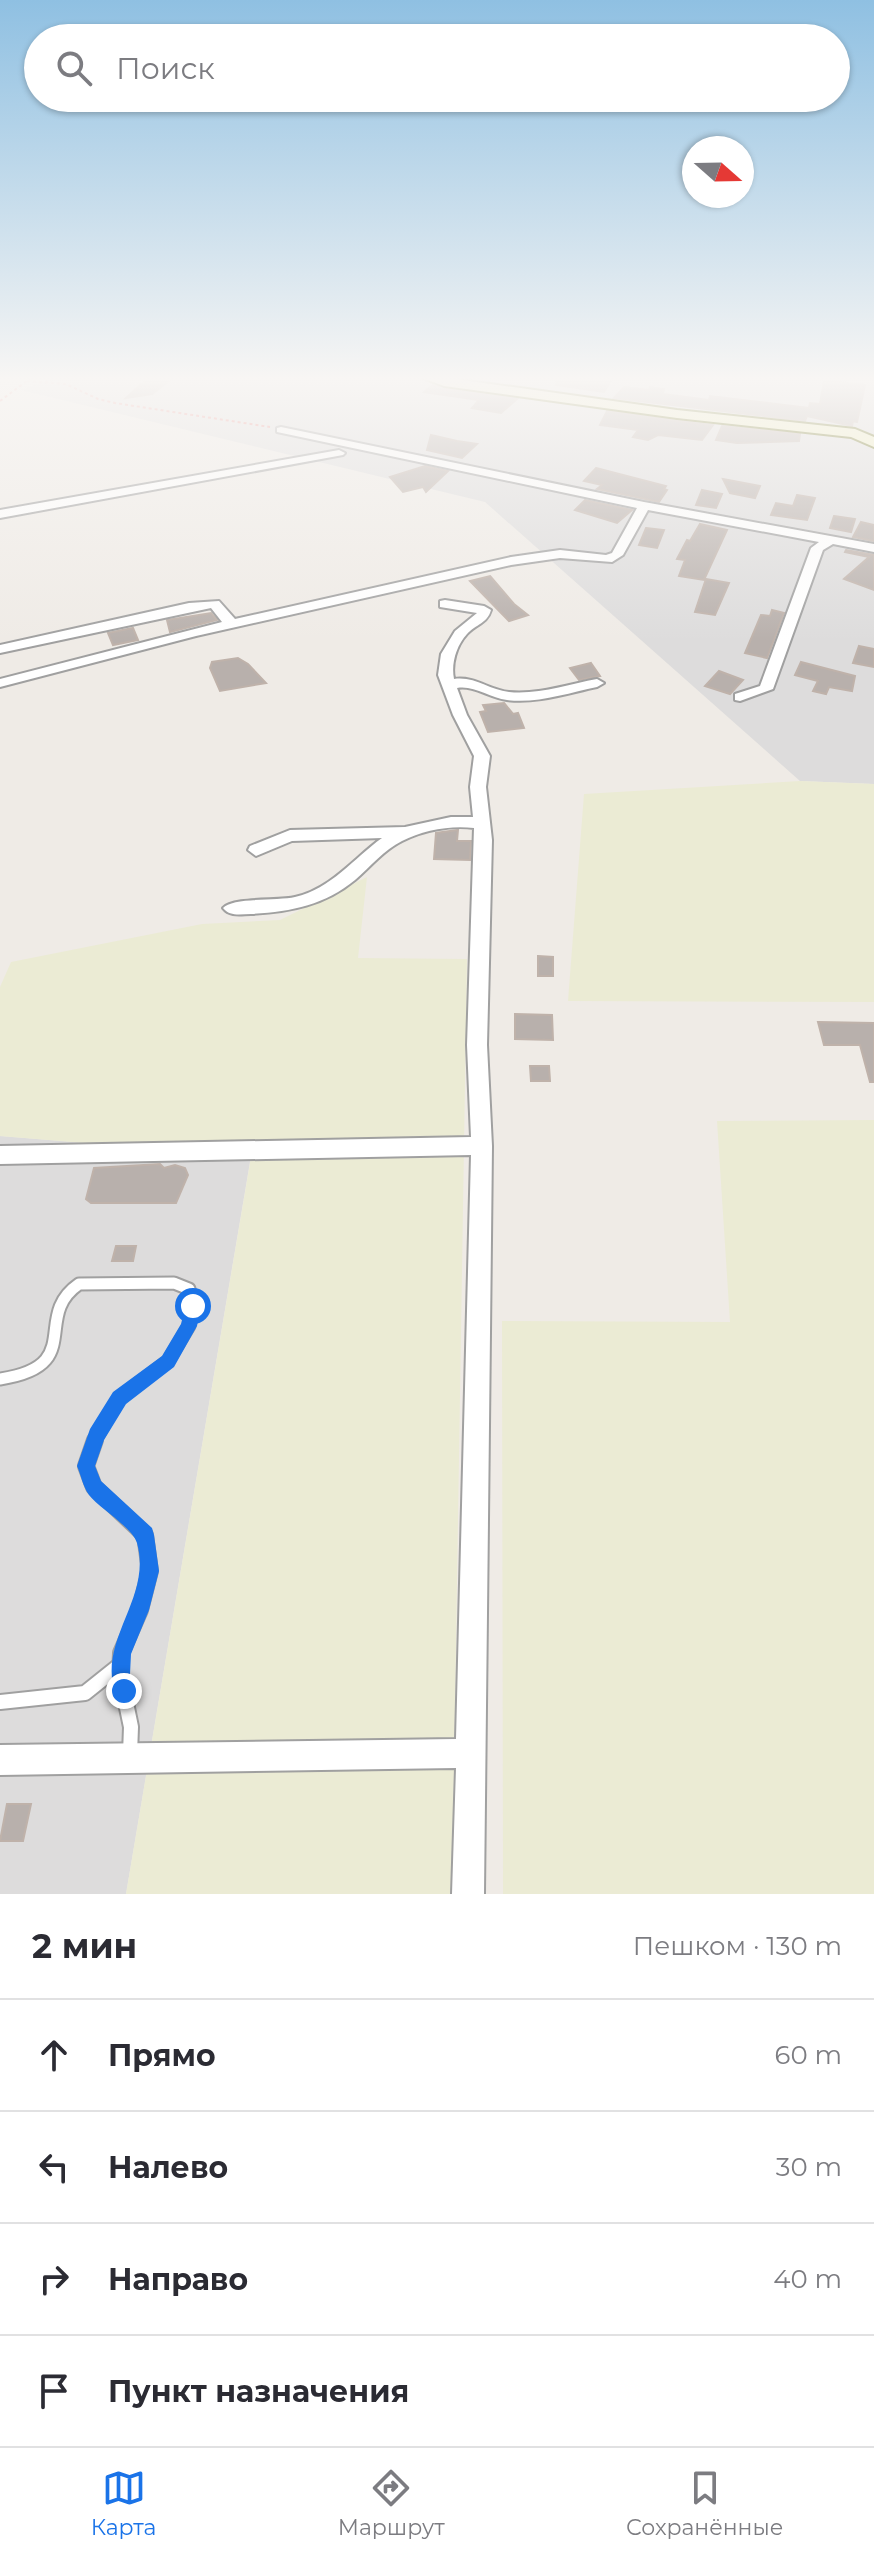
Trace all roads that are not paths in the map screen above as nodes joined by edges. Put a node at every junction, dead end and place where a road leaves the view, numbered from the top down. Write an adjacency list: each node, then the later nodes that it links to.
1 (270, 465): 4 (street)
2 (450, 465): 3 (street)
3 (644, 506): 5 (street); 8 (street)
4 (0, 514)
5 (830, 541): 6 (street); 13 (street)
6 (874, 548)
7 (445, 604): 12 (street)
8 (232, 624): 9 (street); 10 (street)
9 (0, 649)
10 (0, 683)
11 (597, 683): 12 (street)
12 (448, 686): 14 (street)
13 (740, 697)
14 (481, 824): 15 (street); 18 (street)
15 (406, 832): 16 (street); 17 (street)
16 (256, 850)
17 (232, 908)
18 (482, 1146): 19 (street); 23 (street)
19 (0, 1155)
20 (0, 1379): 21 (lane)
21 (120, 1665): 22 (lane); 24 (lane)
22 (0, 1702)
23 (469, 1753): 24 (street); 26 (street)
24 (130, 1758): 25 (street)
25 (0, 1760)
26 (468, 1894)

